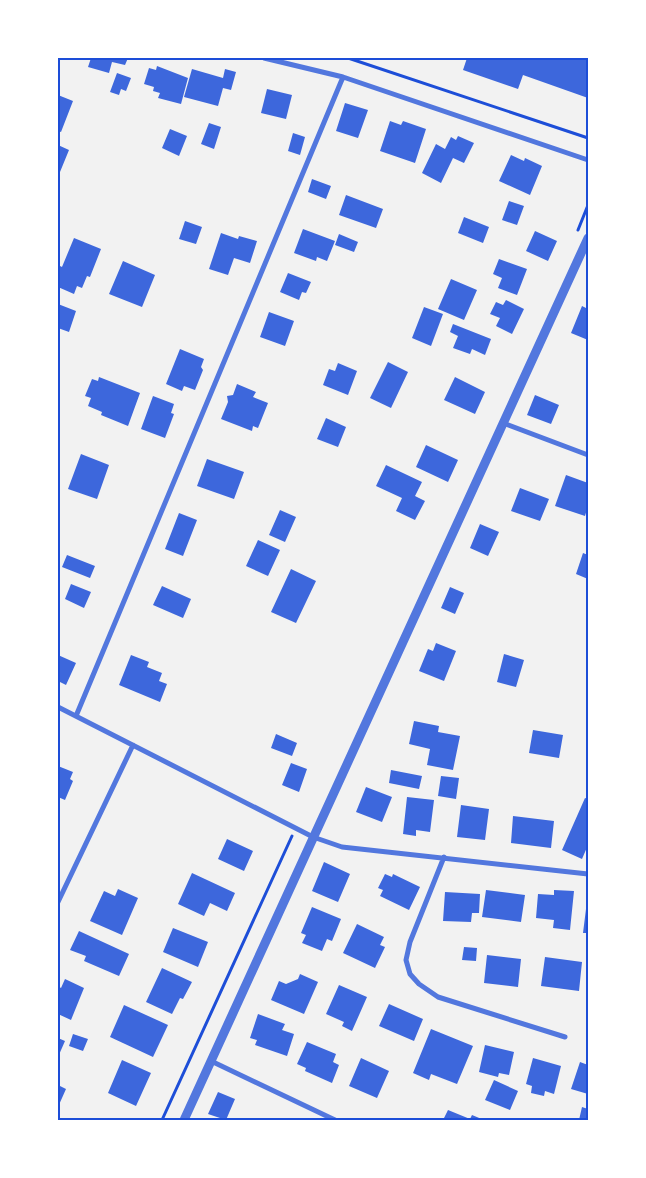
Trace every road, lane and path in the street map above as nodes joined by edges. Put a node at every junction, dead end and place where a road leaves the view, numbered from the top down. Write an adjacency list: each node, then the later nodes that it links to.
1 (264, 58): 3 (street)
2 (348, 58): 4 (path)
3 (344, 77): 5 (street); 10 (street)
4 (588, 138)
5 (588, 160)
6 (588, 238): 7 (street)
7 (503, 424): 8 (street); 13 (street)
8 (588, 455)
9 (58, 707): 10 (street)
10 (76, 716): 11 (street)
11 (133, 745): 12 (street); 16 (street)
12 (296, 827): 13 (street); 19 (path)
13 (313, 837): 14 (street); 18 (street)
14 (444, 858): 15 (street); 17 (street)
15 (588, 874)
16 (58, 902)
17 (565, 1037)
18 (211, 1061): 20 (street); 21 (street)
19 (162, 1120)
20 (184, 1120)
21 (335, 1120)

